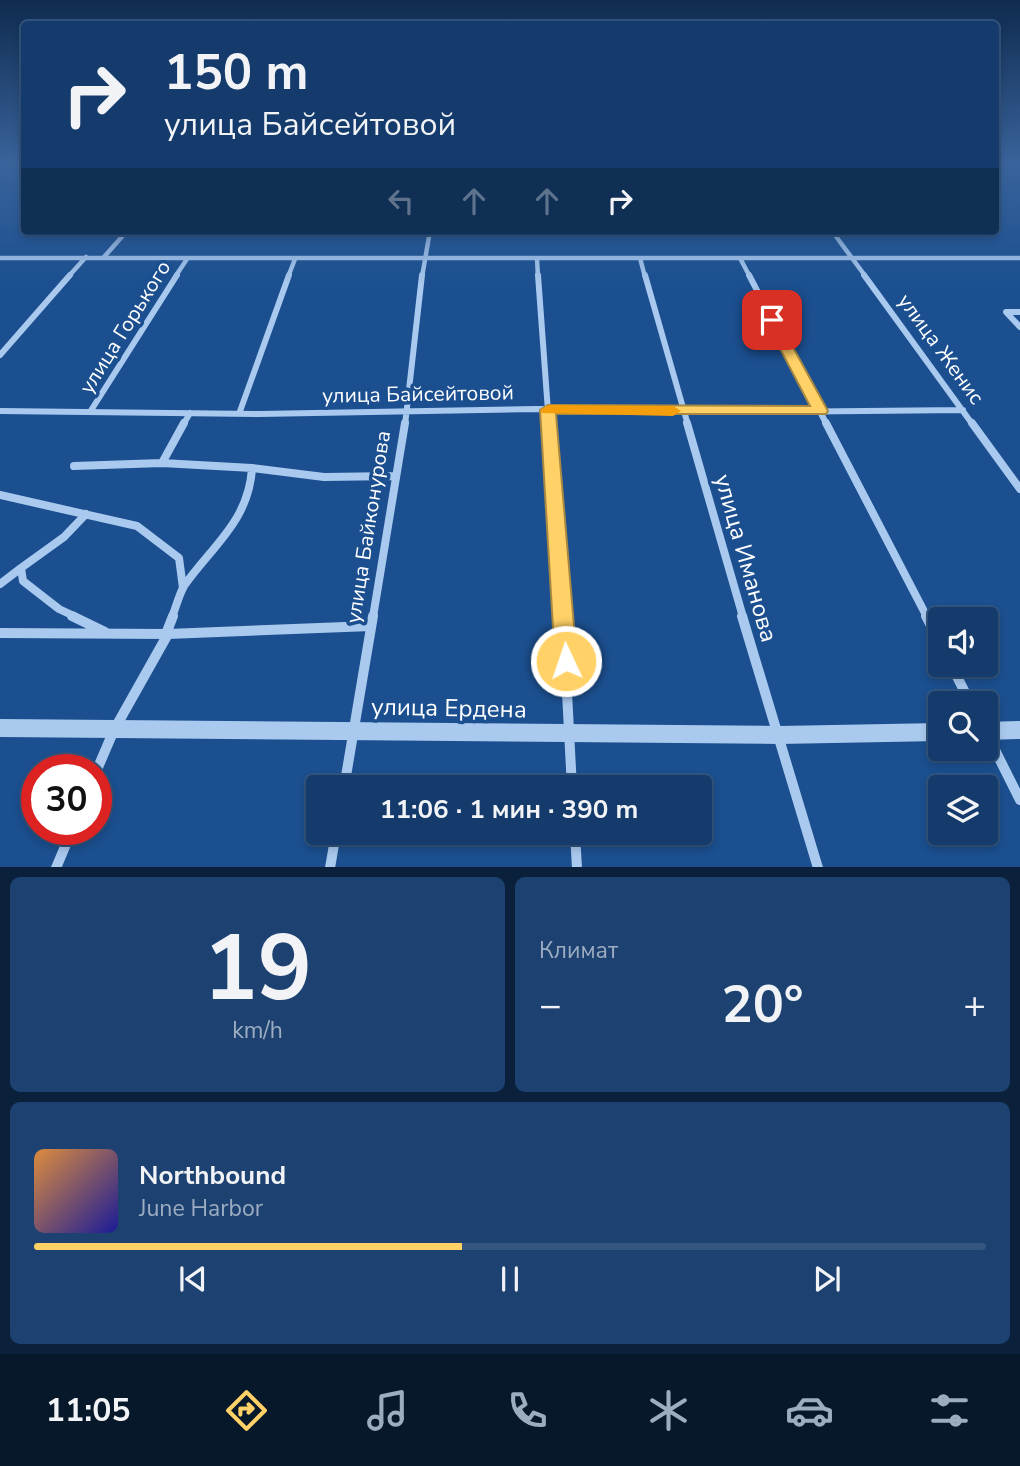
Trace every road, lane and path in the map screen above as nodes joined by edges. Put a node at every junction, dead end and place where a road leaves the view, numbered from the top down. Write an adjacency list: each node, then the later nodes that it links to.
1 (123, 235): 5 (street)
2 (429, 235): 13 (street, улица Байконурова)
3 (835, 235): 14 (street, улица Женис)
4 (86, 257): 5 (street); 6 (street); 17 (street)
5 (104, 257): 11 (street)
6 (0, 258)
7 (537, 258): 8 (street); 13 (street); 18 (street)
8 (640, 258): 9 (street); 21 (street, улица Иманова)
9 (740, 258): 14 (street); 22 (street)
10 (1020, 258): 14 (street)
11 (187, 259): 12 (street); 23 (street, улица Горького)
12 (295, 259): 13 (street); 26 (street)
13 (425, 259): 25 (street, улица Байконурова)
14 (854, 259): 19 (street, улица Женис)
15 (1020, 312): 16 (street)
16 (1020, 327)
17 (0, 355)
18 (548, 410): 21 (street, улица Байсейтовой); 25 (street, улица Байсейтовой); 48 (street)
19 (963, 410): 22 (street, улица Байсейтовой); 31 (street, улица Женис)
20 (0, 411): 23 (street, улица Байсейтовой)
21 (684, 411): 22 (street, улица Байсейтовой); 49 (street, улица Иманова)
22 (821, 411): 37 (street)
23 (90, 412): 24 (street, улица Байсейтовой)
24 (190, 413): 26 (street, улица Байсейтовой); 27 (street)
25 (407, 413): 26 (street, улица Байсейтовой); 30 (street, улица Байконурова)
26 (239, 414)
27 (162, 463): 28 (street); 29 (street)
28 (74, 466)
29 (252, 468): 30 (street); 36 (street)
30 (395, 476): 38 (street, улица Байконурова)
31 (1020, 489)
32 (0, 495): 33 (street)
33 (86, 514): 34 (street); 36 (street)
34 (21, 568): 35 (street); 40 (street)
35 (0, 584)
36 (183, 587): 41 (street)
37 (928, 620)
38 (371, 626): 41 (street); 46 (street, улица Байконурова)
39 (0, 633): 40 (street)
40 (108, 634): 41 (street)
41 (167, 634): 43 (street)
42 (0, 727): 43 (street, улица Ердена)
43 (114, 730): 46 (street, улица Ердена); 50 (street)
44 (1020, 730): 45 (street)
45 (998, 731)
46 (355, 732): 48 (street, улица Ердена); 52 (street, улица Байконурова)
47 (928, 732): 49 (street, улица Ердена)
48 (569, 734): 49 (street, улица Ердена); 53 (street)
49 (779, 736): 61 (street, улица Иманова)
50 (104, 754)
51 (998, 757): 54 (street)
52 (347, 775)
53 (571, 775)
54 (1020, 800)
55 (66, 845): 58 (street)
56 (334, 845): 59 (street)
57 (576, 845): 60 (street)
58 (56, 867)
59 (330, 867)
60 (577, 867)
61 (818, 867)

